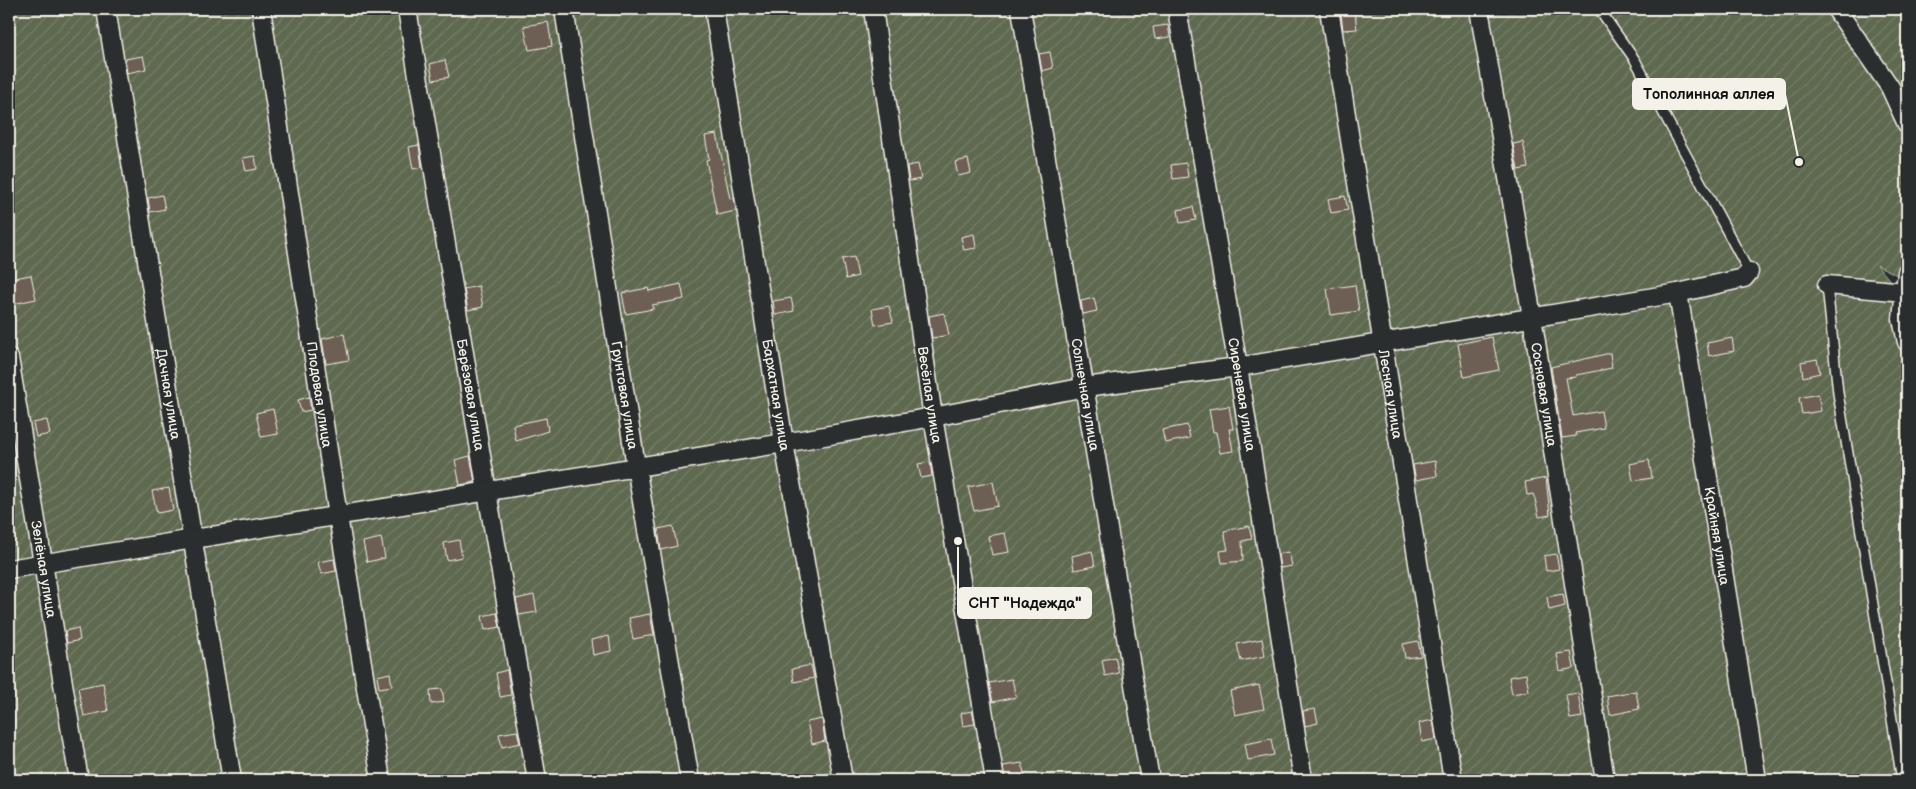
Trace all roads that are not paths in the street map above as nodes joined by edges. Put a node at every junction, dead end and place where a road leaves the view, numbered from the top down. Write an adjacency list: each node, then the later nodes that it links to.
1 (106, 9): 30 (street, Дачная улица)
2 (261, 9): 29 (street, Плодовая улица)
3 (407, 9): 28 (street, Берёзовая улица)
4 (564, 9): 27 (street, Грунтовая улица)
5 (714, 9): 26 (street, Бархатная улица)
6 (872, 9): 25 (street, Весёлая улица)
7 (1021, 9): 24 (street, Солнечная улица)
8 (1177, 9): 23 (street, Сиреневая улица)
9 (1329, 9): 20 (street, Лесная улица)
10 (1479, 9): 19 (street, Сосновая улица)
11 (1599, 9): 14 (lane)
12 (1836, 9): 13 (street)
13 (1907, 124)
14 (1749, 272): 18 (street)
15 (1907, 272): 17 (street)
16 (1827, 285): 17 (street); 45 (lane)
17 (1905, 292): 21 (street)
18 (1678, 293): 19 (street); 44 (street, Крайняя улица)
19 (1532, 317): 20 (street); 43 (street, Сосновая улица)
20 (1383, 341): 23 (street); 42 (street, Лесная улица)
21 (1907, 342)
22 (9, 358): 31 (street, Зелёная улица)
23 (1238, 367): 24 (street); 41 (street, Сиреневая улица)
24 (1085, 387): 25 (street); 40 (street, Солнечная улица)
25 (933, 417): 26 (street); 39 (street, Весёлая улица)
26 (784, 443): 27 (street); 38 (street, Бархатная улица)
27 (636, 466): 28 (street); 37 (street, Грунтовая улица)
28 (486, 492): 29 (street); 36 (street, Берёзовая улица)
29 (338, 516): 30 (street); 35 (street, Плодовая улица)
30 (192, 540): 31 (street); 34 (street, Дачная улица)
31 (42, 564): 32 (street); 33 (street, Зелёная улица)
32 (9, 569)
33 (79, 780)
34 (232, 780)
35 (381, 780)
36 (537, 780)
37 (690, 780)
38 (843, 780)
39 (995, 780)
40 (1150, 780)
41 (1303, 780)
42 (1453, 780)
43 (1605, 780)
44 (1757, 780)
45 (1902, 780)

